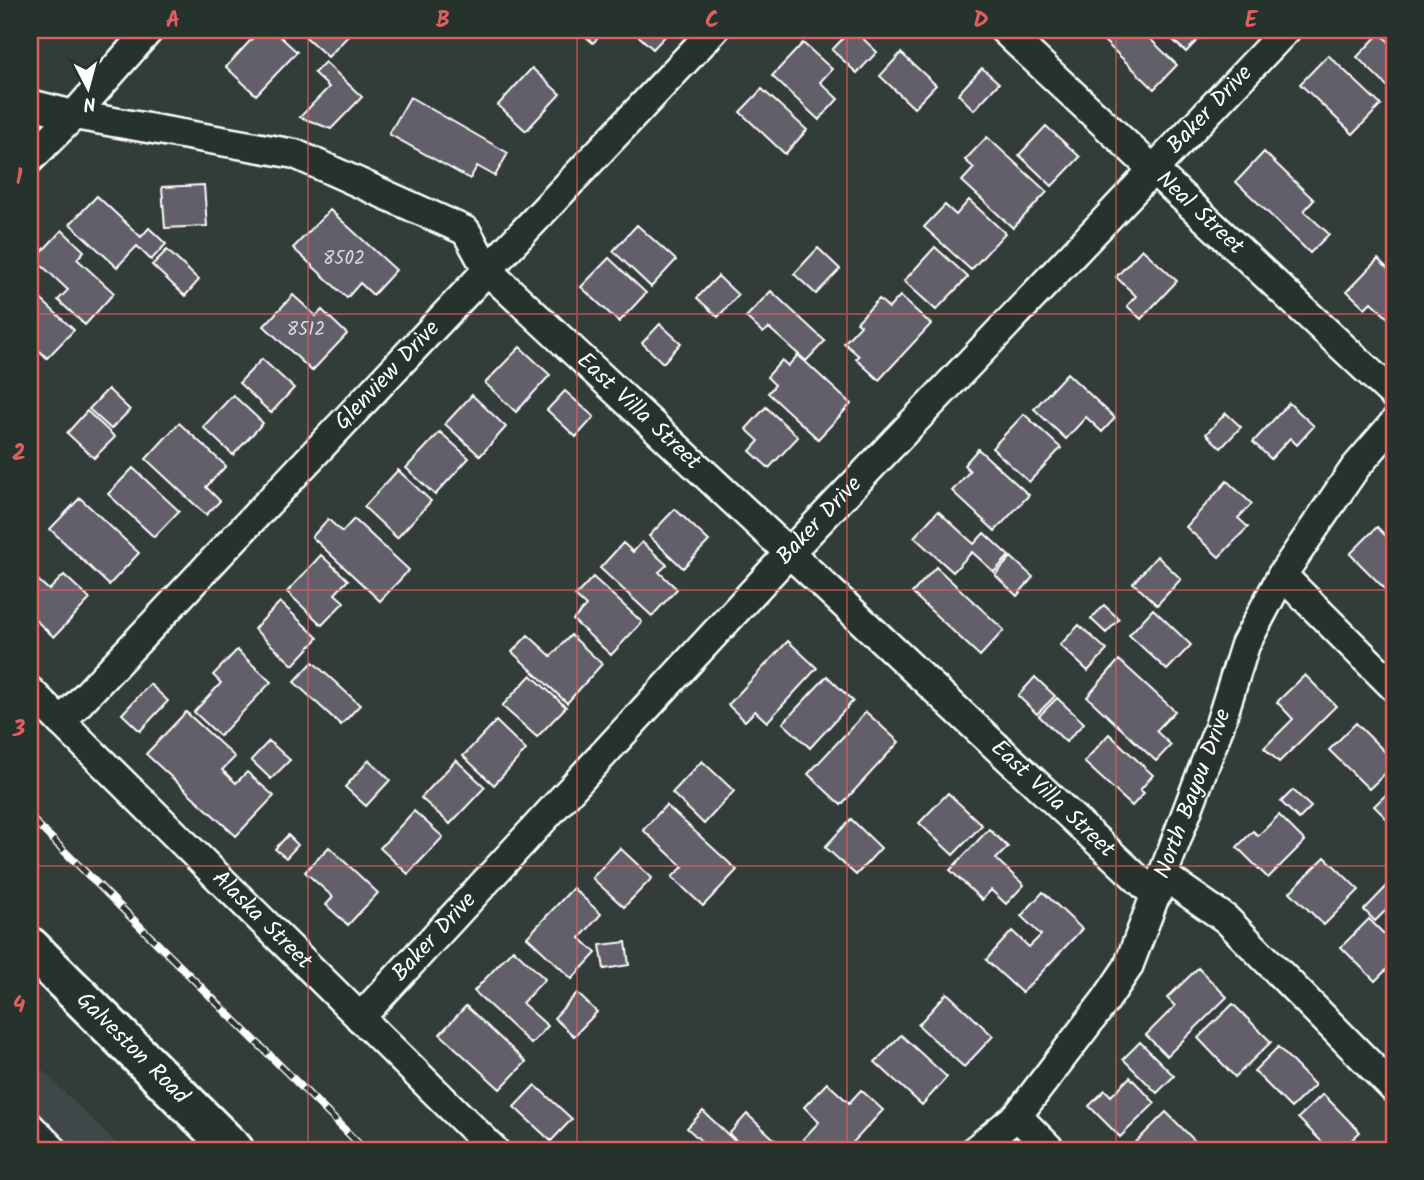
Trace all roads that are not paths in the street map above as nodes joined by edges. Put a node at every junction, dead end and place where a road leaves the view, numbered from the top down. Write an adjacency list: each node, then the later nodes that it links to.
1 (149, 30): 6 (street)
2 (714, 30): 9 (street, Glenview Drive)
3 (1004, 30): 8 (street, Neal Street)
4 (1286, 30): 8 (street, Baker Drive)
5 (30, 104): 6 (street, East Villa Street)
6 (74, 115): 7 (street); 9 (street, East Villa Street)
7 (30, 159)
8 (1152, 169): 10 (street, Neal Street); 12 (street, Baker Drive)
9 (488, 271): 12 (street, East Villa Street); 16 (street, Glenview Drive)
10 (1394, 396)
11 (1394, 423): 13 (street, North Bayou Drive)
12 (789, 553): 17 (street, East Villa Street); 19 (street, Baker Drive)
13 (1282, 575): 14 (street); 17 (street, North Bayou Drive)
14 (1394, 687)
15 (30, 691): 16 (street, Alaska Street)
16 (61, 722): 19 (street, Alaska Street)
17 (1160, 886): 20 (street, East Villa Street); 21 (street, North Bayou Drive)
18 (30, 947): 24 (main road, Galveston Road)
19 (360, 1017): 25 (street, Alaska Street)
20 (1394, 1089)
21 (1017, 1116): 26 (street, North Bayou Drive); 27 (street)
22 (30, 1117): 23 (lane)
23 (63, 1150)
24 (234, 1150)
25 (494, 1150)
26 (975, 1150)
27 (1051, 1150)

